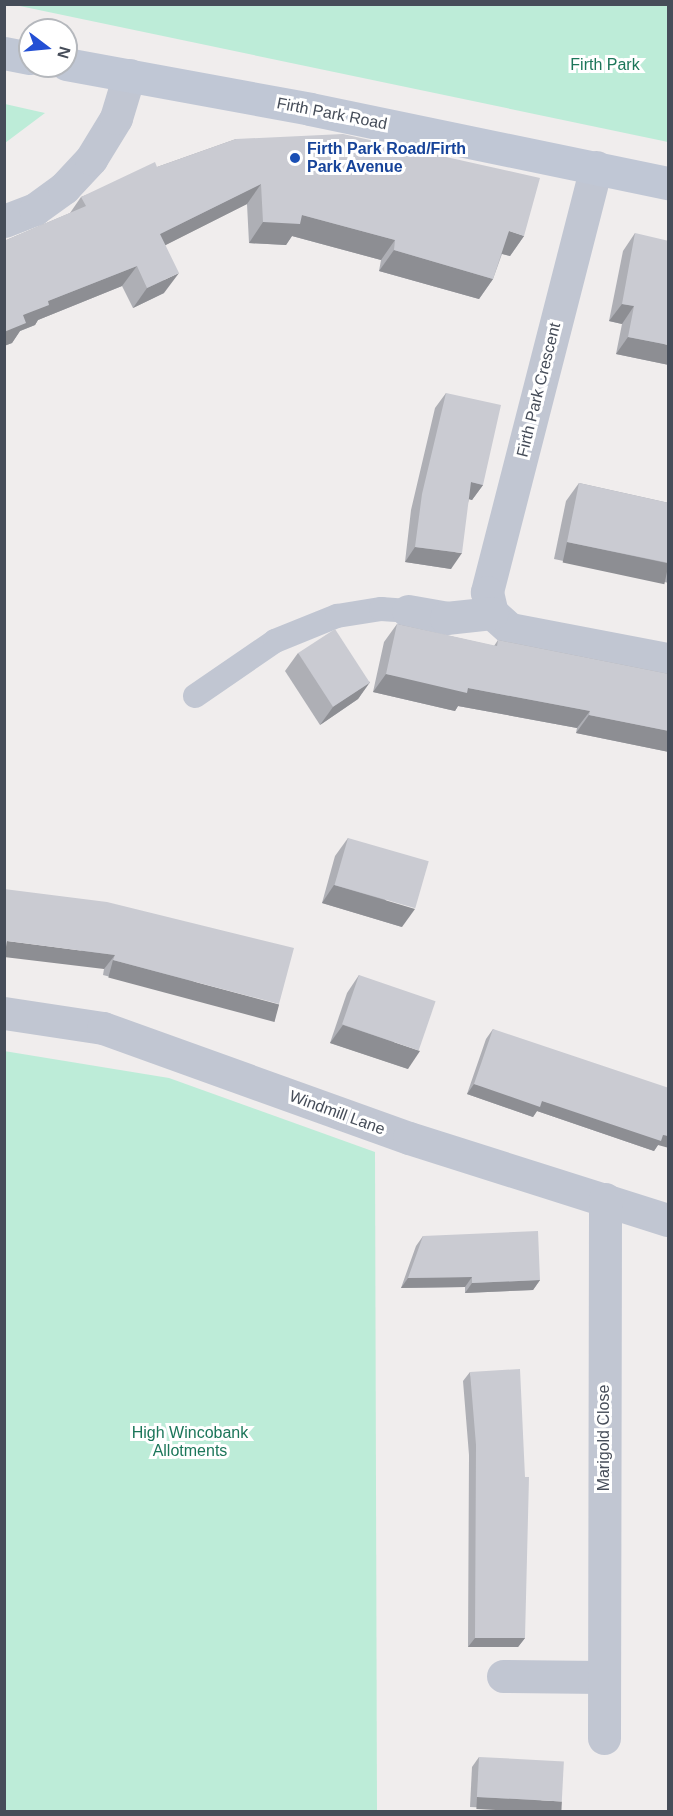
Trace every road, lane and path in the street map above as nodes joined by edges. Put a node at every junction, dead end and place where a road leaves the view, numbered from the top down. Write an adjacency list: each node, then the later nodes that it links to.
1 (78, 66): 2 (main road, Firth Park Road)
2 (129, 75): 3 (main road, Firth Park Road); 5 (street)
3 (596, 167): 4 (main road, Firth Park Road); 7 (street, Firth Park Crescent)
4 (669, 183)
5 (4, 221)
6 (408, 612): 7 (street); 9 (lane)
7 (492, 613): 8 (street)
8 (669, 659)
9 (195, 696)
10 (4, 1013): 11 (street, Windmill Lane)
11 (605, 1199): 12 (street, Windmill Lane); 14 (street, Marigold Close)
12 (669, 1220)
13 (503, 1676): 14 (street)
14 (602, 1677): 15 (street, Marigold Close)
15 (604, 1738)

